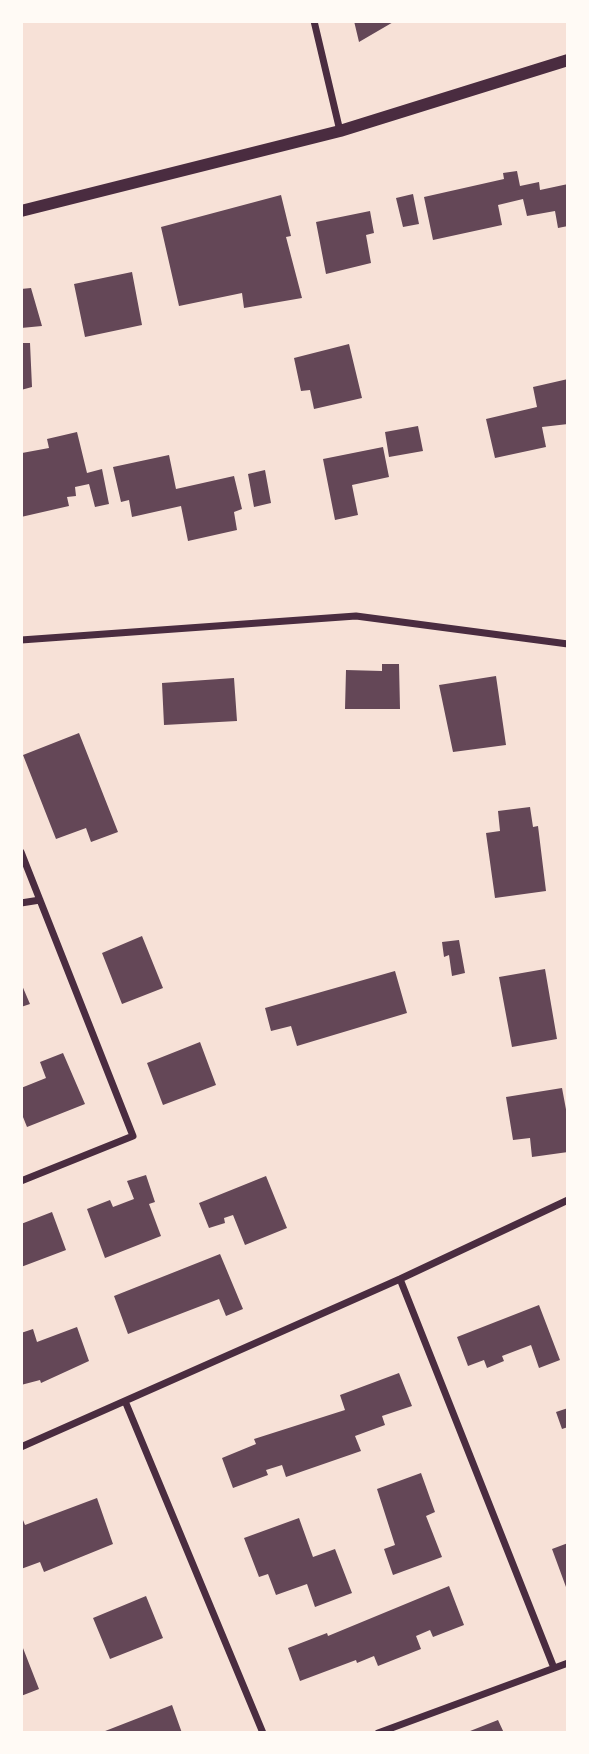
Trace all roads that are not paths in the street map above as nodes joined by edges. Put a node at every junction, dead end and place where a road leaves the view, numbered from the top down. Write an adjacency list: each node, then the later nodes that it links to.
1 (314, 21): 3 (street)
2 (568, 60): 3 (street)
3 (340, 131): 4 (street)
4 (21, 211)
5 (21, 639): 6 (street)
6 (568, 644)
7 (21, 852): 8 (street)
8 (40, 900): 9 (street); 10 (street)
9 (21, 903)
10 (21, 1181)
11 (568, 1200): 12 (street)
12 (400, 1279): 13 (street); 16 (street)
13 (125, 1401): 14 (street); 17 (street)
14 (21, 1447)
15 (568, 1663): 16 (street)
16 (554, 1668): 18 (street)
17 (263, 1733)
18 (378, 1733)

